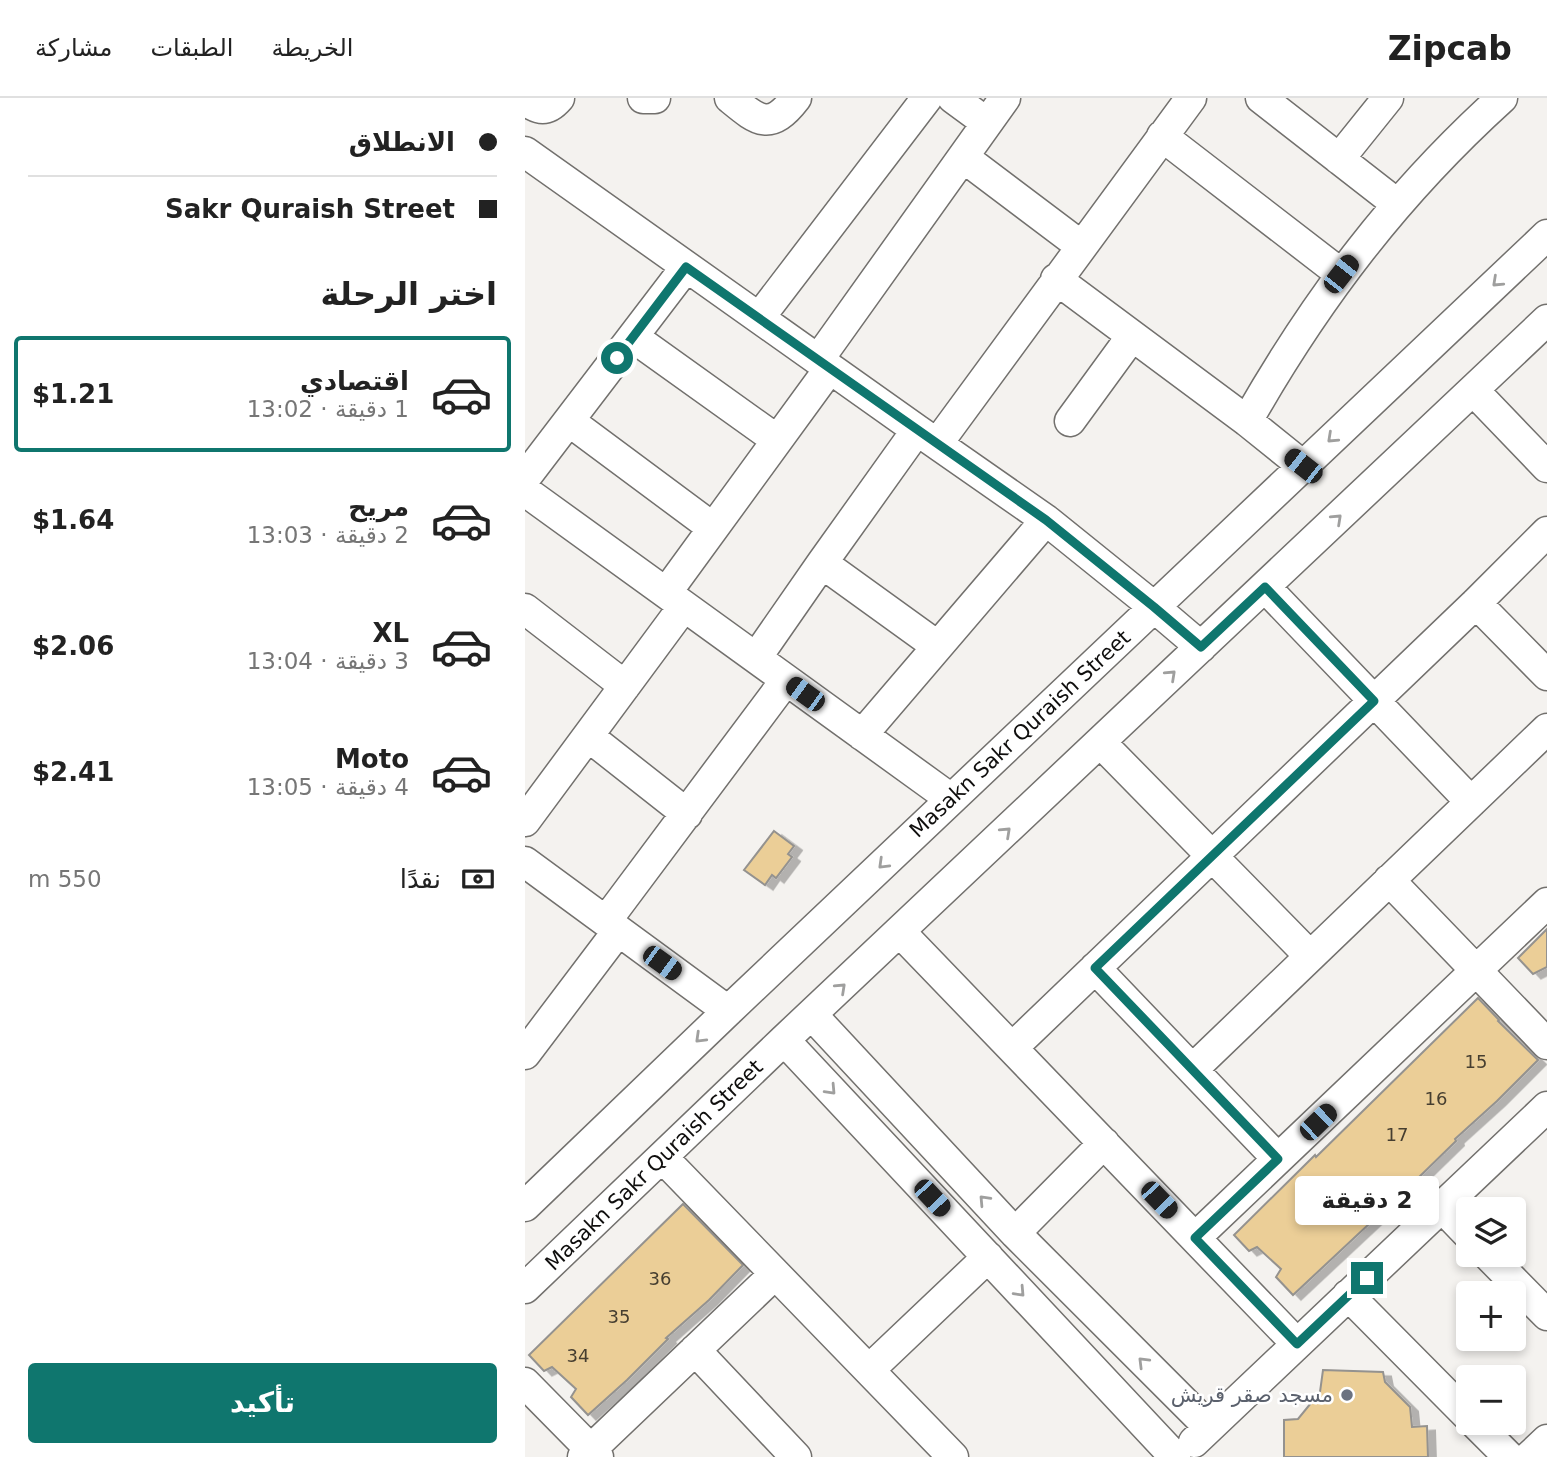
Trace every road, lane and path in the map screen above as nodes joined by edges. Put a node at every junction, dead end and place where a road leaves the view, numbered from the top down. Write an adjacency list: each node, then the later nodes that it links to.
1 (559, 98): 13 (street)
2 (643, 98): 3 (street)
3 (655, 98)
4 (730, 98): 5 (street)
5 (796, 98)
6 (927, 98): 25 (street)
7 (953, 98): 14 (street)
8 (1005, 98): 14 (street)
9 (1191, 98): 15 (street)
10 (1261, 98): 18 (street)
11 (1388, 98): 18 (street)
12 (1501, 98): 19 (street)
13 (525, 100)
14 (987, 123): 17 (street)
15 (1162, 136): 21 (street); 23 (street)
16 (525, 152): 22 (street)
17 (963, 157): 21 (street); 29 (street)
18 (1339, 159): 19 (street)
19 (1397, 204): 23 (street)
20 (1544, 244): 36 (street, Masakn Sakr Quraish Street, one-way to 36)
21 (1081, 246): 24 (street)
22 (686, 267): 25 (street); 28 (street)
23 (1341, 274): 33 (street)
24 (1056, 279): 27 (street); 34 (street)
25 (759, 318): 29 (street)
26 (1547, 320): 30 (street, Masakn Sakr Quraish Street)
27 (1132, 336): 32 (street); 33 (street)
28 (633, 337): 31 (street); 35 (street)
29 (824, 364): 34 (street); 35 (street)
30 (1473, 390): 37 (street); 44 (street, Masakn Sakr Quraish Street, one-way to 30)
31 (569, 421): 38 (street); 41 (street)
32 (1070, 421)
33 (1247, 421): 36 (street)
34 (927, 437): 40 (street); 43 (street)
35 (777, 440): 41 (street)
36 (1303, 466): 47 (street, Masakn Sakr Quraish Street)
37 (1547, 467)
38 (525, 478)
39 (525, 491): 45 (street)
40 (1046, 520): 47 (street); 49 (street)
41 (713, 527): 45 (street)
42 (1547, 532): 46 (street)
43 (822, 562): 49 (street); 51 (street)
44 (1265, 587): 50 (street, Masakn Sakr Quraish Street); 55 (street)
45 (675, 600): 51 (street); 54 (street)
46 (1476, 603): 52 (street); 55 (street)
47 (1154, 607): 50 (street); 60 (street, Masakn Sakr Quraish Street)
48 (525, 609): 54 (street)
49 (937, 646): 57 (street)
50 (1201, 647): 59 (street, Masakn Sakr Quraish Street, one-way to 50)
51 (756, 658): 53 (street)
52 (1547, 675)
53 (786, 680): 57 (street); 62 (street)
54 (625, 686): 58 (street)
55 (1374, 701): 61 (street); 64 (street)
56 (1547, 729): 61 (street)
57 (862, 735): 60 (street)
58 (588, 736): 62 (street); 63 (street)
59 (1100, 742): 64 (street); 69 (street, Masakn Sakr Quraish Street, one-way to 59)
60 (951, 799): 73 (street, Masakn Sakr Quraish Street, one-way to 73)
61 (1471, 802): 66 (street)
62 (687, 814): 68 (street)
63 (525, 821)
64 (1212, 856): 70 (street); 71 (street)
65 (525, 862): 68 (street)
66 (1389, 880): 70 (street); 72 (street)
67 (1547, 903): 72 (street)
68 (612, 926): 73 (street); 78 (street)
69 (900, 932): 74 (street, Masakn Sakr Quraish Street, one-way to 69); 77 (street)
70 (1310, 956): 79 (street)
71 (1095, 968): 77 (street); 79 (street)
72 (1476, 971): 76 (street); 83 (street)
73 (728, 1011): 84 (street, Masakn Sakr Quraish Street, one-way to 84)
74 (812, 1015): 75 (street, Masakn Sakr Quraish Street); 87 (street, one-way to 74)
75 (784, 1040): 82 (street, Masakn Sakr Quraish Street); 89 (street, one-way to 89)
76 (1547, 1044)
77 (1012, 1048): 81 (street)
78 (525, 1054)
79 (1193, 1069): 83 (street)
80 (1547, 1107): 85 (street)
81 (1104, 1143): 87 (street); 88 (street)
82 (662, 1157): 91 (street); 92 (street, Masakn Sakr Quraish Street)
83 (1278, 1159): 88 (street)
84 (525, 1206)
85 (1442, 1207): 86 (street); 93 (street)
86 (1456, 1222)
87 (1015, 1233): 100 (street, one-way to 87)
88 (1195, 1238): 95 (street)
89 (988, 1257): 97 (street); 106 (street, one-way to 106)
90 (1500, 1267): 94 (street)
91 (775, 1274): 96 (street); 97 (street)
92 (525, 1288)
93 (1348, 1296): 95 (street); 99 (street)
94 (1547, 1315)
95 (1297, 1344): 100 (street)
96 (695, 1350): 103 (street); 104 (street)
97 (869, 1370): 105 (street)
98 (525, 1383): 104 (street)
99 (1456, 1404)
100 (1209, 1427): 106 (street)
101 (1487, 1435): 107 (street)
102 (1547, 1440): 108 (street)
103 (786, 1454)
104 (591, 1455)
105 (953, 1457)
106 (1176, 1457)
107 (1509, 1457)
108 (1529, 1457)

